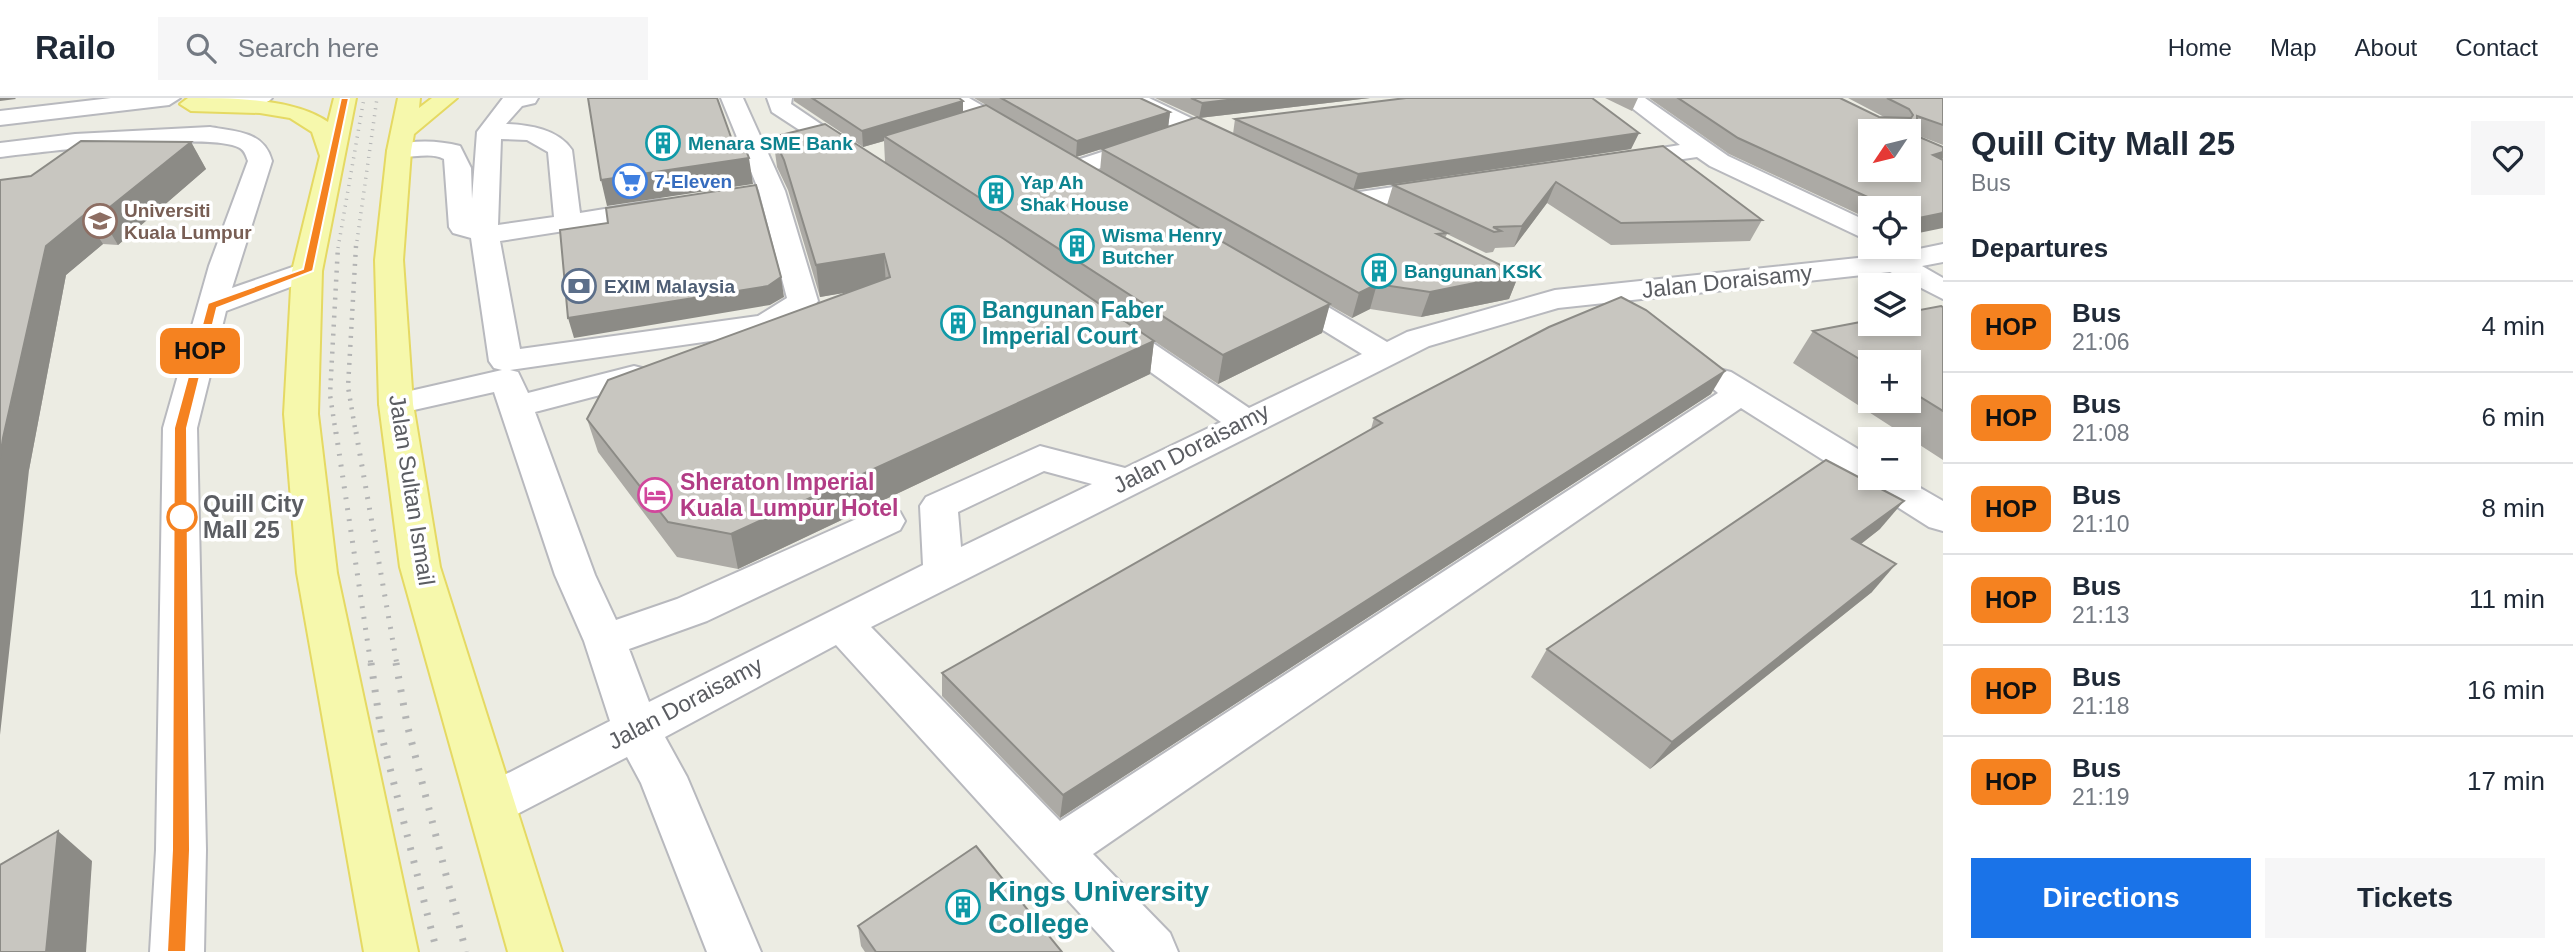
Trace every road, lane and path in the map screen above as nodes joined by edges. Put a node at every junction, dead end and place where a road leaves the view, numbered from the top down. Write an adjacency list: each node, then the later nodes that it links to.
1 (261, 98): 11 (street)
2 (345, 98): 25 (main road)
3 (409, 98): 21 (main road, Jalan Sultan Ismail)
4 (446, 98): 21 (main road)
5 (527, 98): 19 (street)
6 (1131, 98): 18 (street)
7 (1630, 98): 23 (street)
8 (732, 99): 9 (street); 50 (street)
9 (779, 99): 26 (street)
10 (957, 99): 15 (street)
11 (180, 101): 13 (street); 25 (main road)
12 (90, 104): 13 (street); 14 (street)
13 (117, 106): 20 (street)
14 (0, 118)
15 (988, 119): 17 (street); 28 (street)
16 (1234, 124): 18 (street)
17 (959, 128)
18 (1194, 129): 24 (street); 28 (street)
19 (489, 132): 33 (street); 35 (street)
20 (75, 141): 22 (street); 44 (street)
21 (402, 141): 35 (street); 52 (main road, Jalan Sultan Ismail)
22 (0, 149)
23 (1699, 149): 27 (street); 34 (street)
24 (1250, 156)
25 (333, 158): 38 (main road)
26 (874, 160)
27 (1591, 166)
28 (1074, 169): 30 (street)
29 (1468, 184): 32 (street)
30 (1108, 189)
31 (691, 204): 33 (street)
32 (1382, 219)
33 (568, 223): 35 (street)
34 (1858, 228)
35 (484, 233): 50 (street)
36 (1882, 259): 42 (street, Jalan Doraisamy)
37 (1917, 259): 41 (street)
38 (307, 271): 44 (street); 66 (main road)
39 (1256, 277): 47 (street)
40 (1513, 282): 43 (street)
41 (1943, 290)
42 (1606, 293): 43 (street, Jalan Doraisamy); 46 (street)
43 (1555, 299): 47 (street, Jalan Doraisamy)
44 (212, 306): 65 (street)
45 (1080, 307): 53 (street)
46 (1640, 319)
47 (1383, 353): 53 (street, Jalan Doraisamy)
48 (1695, 360): 51 (street)
49 (634, 376): 50 (street)
50 (508, 382): 52 (street); 61 (street)
51 (1739, 394): 54 (street); 64 (street)
52 (396, 404): 63 (main road, Jalan Sultan Ismail)
53 (1245, 422): 55 (street, Jalan Doraisamy)
54 (1858, 466)
55 (1127, 481): 59 (street, Jalan Doraisamy); 59 (street)
56 (1896, 490): 57 (street)
57 (1943, 518)
58 (886, 522): 61 (street)
59 (943, 572): 60 (street, Jalan Doraisamy)
60 (841, 623): 62 (street, Jalan Doraisamy); 64 (street)
61 (606, 641): 62 (street)
62 (636, 730): 63 (street, Jalan Doraisamy); 68 (street)
63 (492, 805): 67 (main road, Jalan Sultan Ismail)
64 (1055, 852): 69 (street)
65 (177, 952)
66 (391, 952)
67 (535, 952)
68 (734, 952)
69 (1150, 952)

